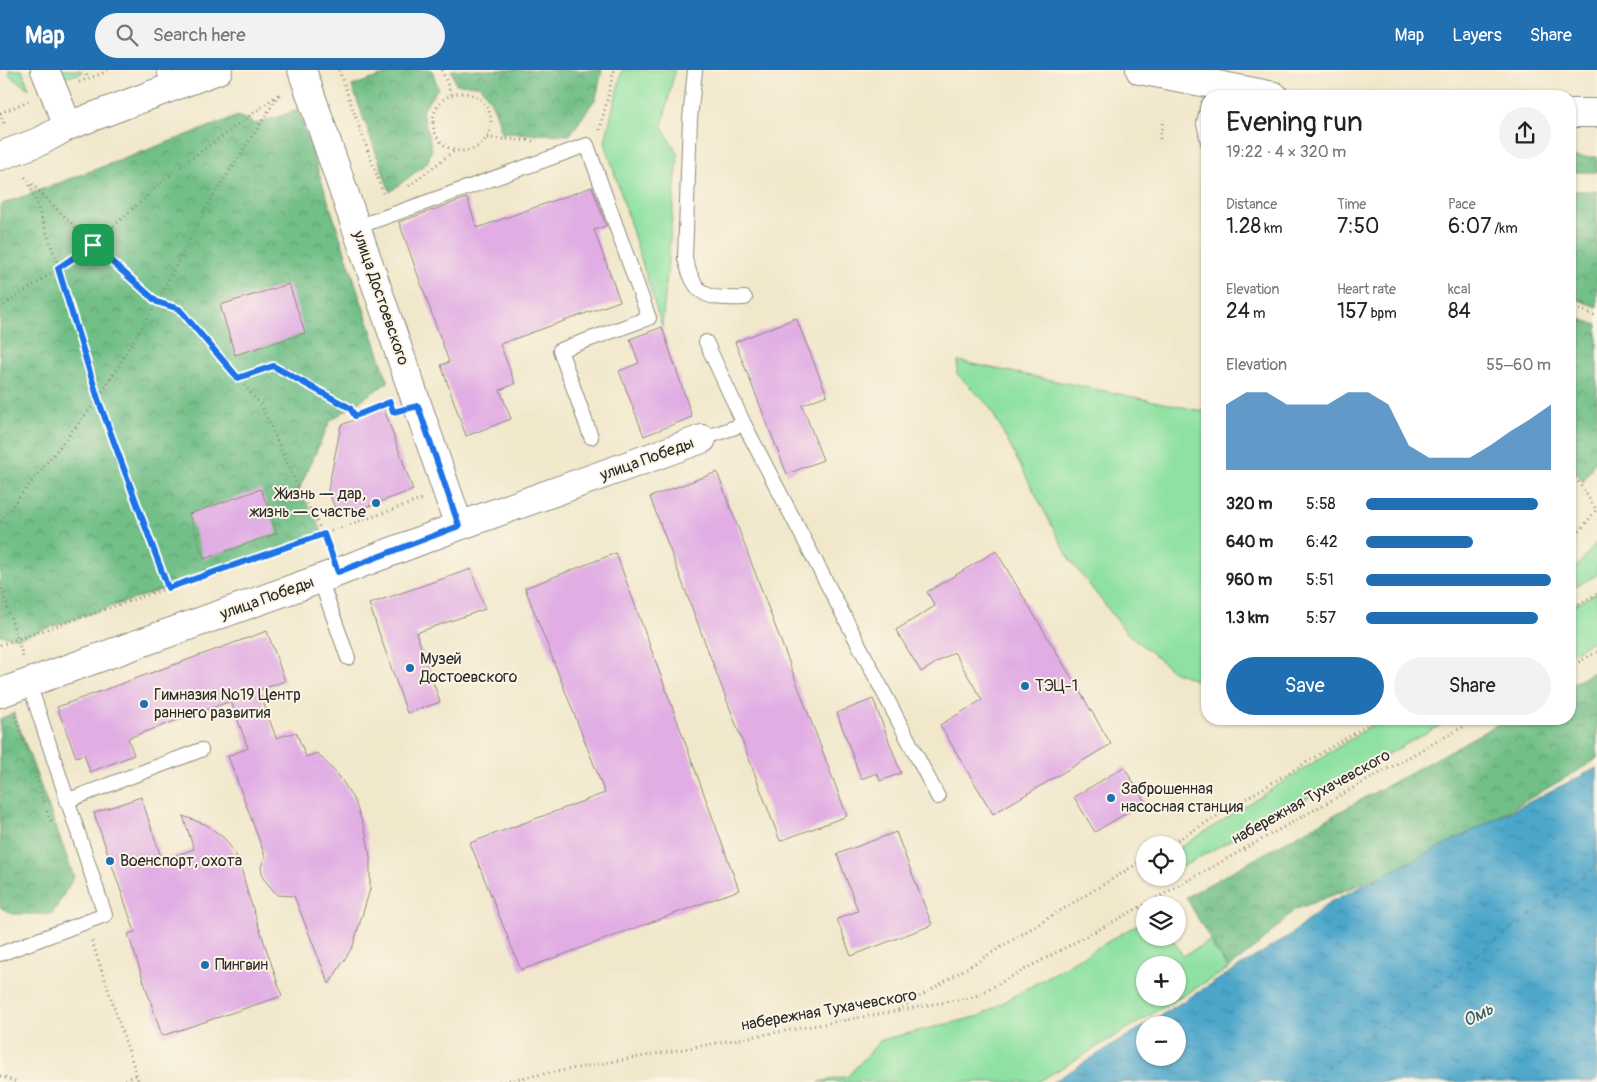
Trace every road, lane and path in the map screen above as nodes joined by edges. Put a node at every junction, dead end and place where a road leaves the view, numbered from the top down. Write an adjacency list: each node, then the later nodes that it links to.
1 (45, 70): 21 (street)
2 (85, 70): 11 (path)
3 (111, 70): 11 (path)
4 (218, 70): 12 (street)
5 (302, 70): 28 (street, улица Достоевского)
6 (339, 70): 27 (path)
7 (442, 70): 15 (path)
8 (614, 70): 23 (path)
9 (695, 70): 31 (lane)
10 (1140, 70): 14 (street)
11 (88, 79): 13 (path)
12 (167, 79): 21 (street)
13 (74, 84)
14 (1211, 89)
15 (451, 94): 15 (path)
16 (37, 98): 17 (path)
17 (0, 113)
18 (1576, 113): 19 (street)
19 (1597, 113)
20 (1163, 119): 22 (path)
21 (68, 126): 24 (street)
22 (1160, 139)
23 (587, 145): 28 (lane); 41 (lane)
24 (0, 156)
25 (26, 177): 26 (path)
26 (30, 182): 29 (path); 30 (path)
27 (387, 204)
28 (357, 227): 39 (street, улица Достоевского)
29 (93, 245): 30 (path); 32 (path); 32 (path)
30 (58, 268): 33 (path); 38 (path)
31 (745, 298)
32 (157, 302): 37 (path); 38 (path)
33 (0, 308)
34 (1576, 308): 35 (path)
35 (1597, 316)
36 (706, 342): 40 (lane)
37 (238, 378): 39 (path); 48 (path)
38 (98, 399): 46 (path); 52 (path)
39 (418, 406): 44 (street, улица Достоевского)
40 (744, 424): 42 (lane); 65 (lane)
41 (591, 438)
42 (702, 439): 47 (street, улица Победы)
43 (1576, 478): 45 (path)
44 (448, 490): 47 (street, улица Достоевского); 48 (path)
45 (1597, 509): 49 (path)
46 (0, 520)
47 (459, 526): 50 (street, улица Победы)
48 (324, 534): 50 (path); 52 (path)
49 (1576, 535)
50 (329, 576): 58 (lane); 60 (street, улица Победы)
51 (0, 584): 55 (path)
52 (168, 588): 55 (path)
53 (1597, 594): 54 (path)
54 (1576, 606)
55 (18, 638): 56 (path)
56 (0, 645)
57 (1597, 652): 59 (path)
58 (348, 658)
59 (1576, 664)
60 (29, 683): 61 (street, улица Победы); 66 (lane)
61 (0, 693)
62 (1368, 725): 67 (path)
63 (1466, 725): 71 (path, набережная Тухачевского)
64 (202, 750): 66 (lane)
65 (938, 797)
66 (66, 801): 69 (lane)
67 (1184, 836)
68 (1136, 865): 71 (path)
69 (85, 922): 70 (lane); 72 (path)
70 (0, 954)
71 (896, 1012): 77 (path, набережная Тухачевского)
72 (137, 1075): 75 (path); 76 (path)
73 (0, 1076): 74 (path)
74 (17, 1082)
75 (121, 1082)
76 (139, 1082)
77 (499, 1082)

